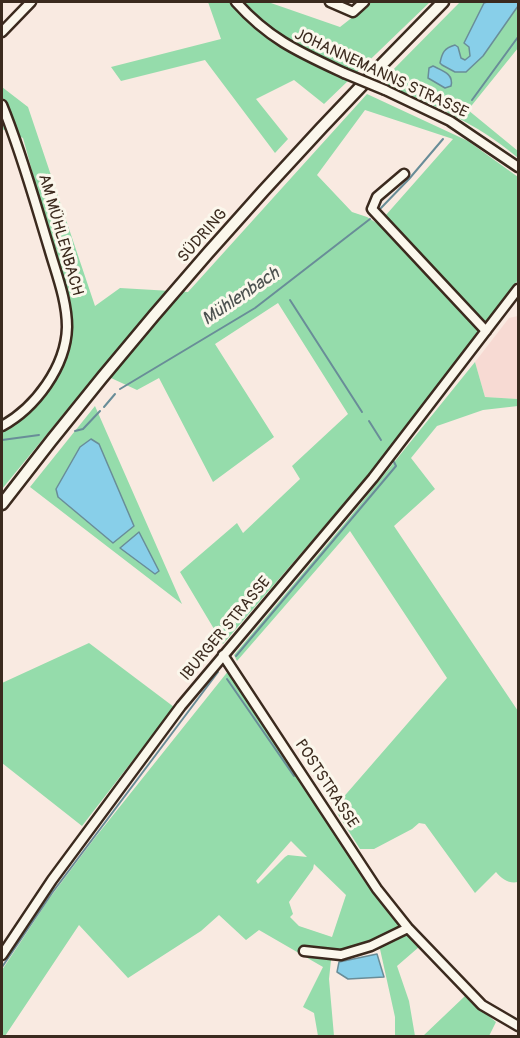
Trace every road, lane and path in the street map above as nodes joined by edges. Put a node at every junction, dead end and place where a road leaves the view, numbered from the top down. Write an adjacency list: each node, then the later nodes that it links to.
1 (31, 2): 6 (street)
2 (236, 2): 8 (street, JOHANNEMANNS STRASSE, bridge)
3 (330, 2): 4 (street)
4 (364, 2)
5 (442, 2): 13 (main road, SÜDRING)
6 (2, 32)
7 (2, 105): 12 (street, AM MÜHLENBACH)
8 (519, 167)
9 (404, 174): 11 (street)
10 (519, 289): 11 (street, IBURGER STRASSE)
11 (486, 330): 14 (street, IBURGER STRASSE)
12 (2, 426)
13 (2, 504)
14 (223, 655): 15 (street, POSTSTRASSE); 17 (street, IBURGER STRASSE)
15 (408, 928): 16 (street); 18 (street, POSTSTRASSE)
16 (304, 951)
17 (2, 955)
18 (519, 1026)

